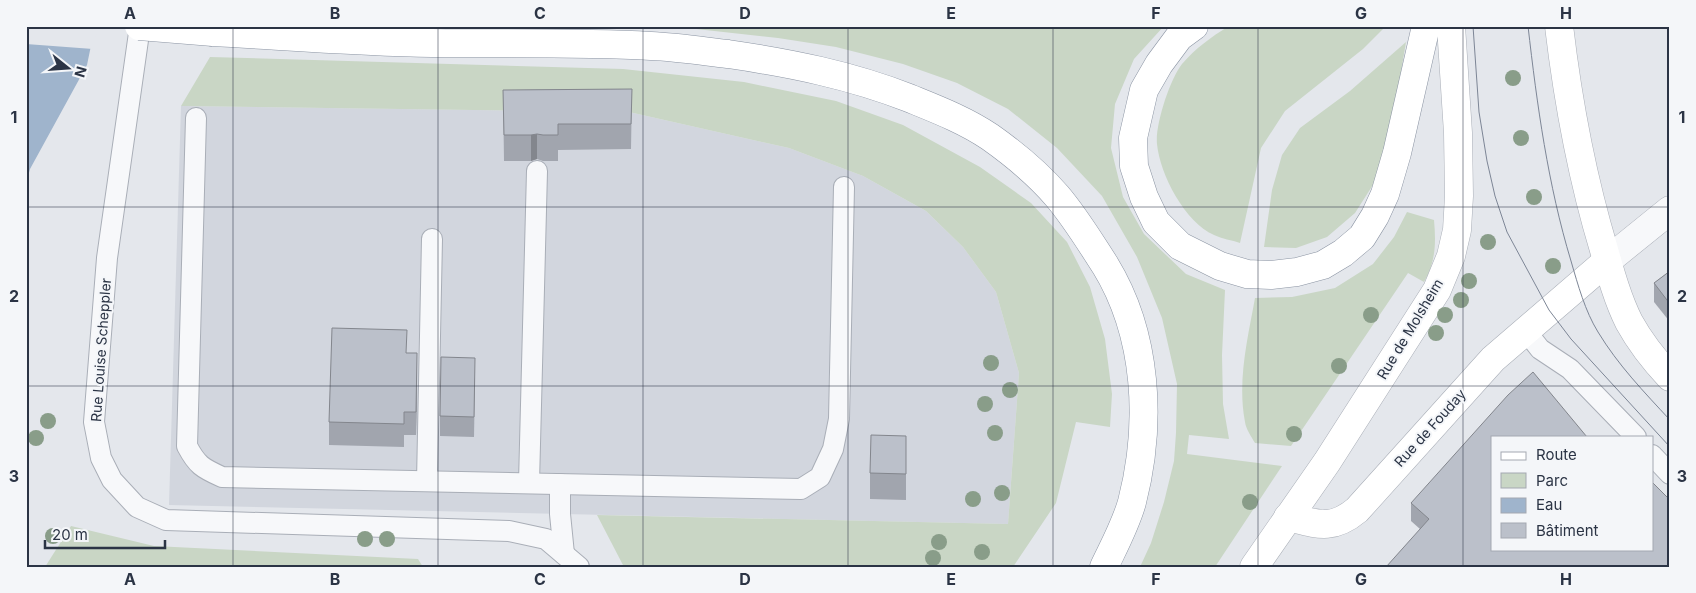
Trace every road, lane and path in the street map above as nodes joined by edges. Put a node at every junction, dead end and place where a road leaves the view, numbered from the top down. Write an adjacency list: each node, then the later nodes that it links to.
1 (140, 26): 21 (lane, Rue Louise Scheppler); 23 (main road, bridge)
2 (1194, 26): 3 (main road)
3 (1426, 26)
4 (1451, 26): 20 (main road, Rue de Molsheim)
5 (1559, 26): 11 (main road)
6 (196, 118): 17 (lane)
7 (537, 171): 18 (lane)
8 (844, 187): 19 (lane)
9 (1670, 210): 11 (street)
10 (432, 239): 17 (lane)
11 (1607, 261): 12 (main road, Rue de Fouday); 13 (main road)
12 (1525, 330): 14 (lane); 20 (main road, Rue de Fouday)
13 (1670, 378)
14 (1635, 436)
15 (1654, 457): 16 (lane)
16 (1670, 474)
17 (426, 481): 18 (lane)
18 (529, 483): 19 (lane)
19 (560, 484): 21 (lane)
20 (1288, 518): 24 (main road)
21 (564, 554): 22 (lane, Rue Louise Scheppler)
22 (579, 567)
23 (1104, 567)
24 (1254, 567)

